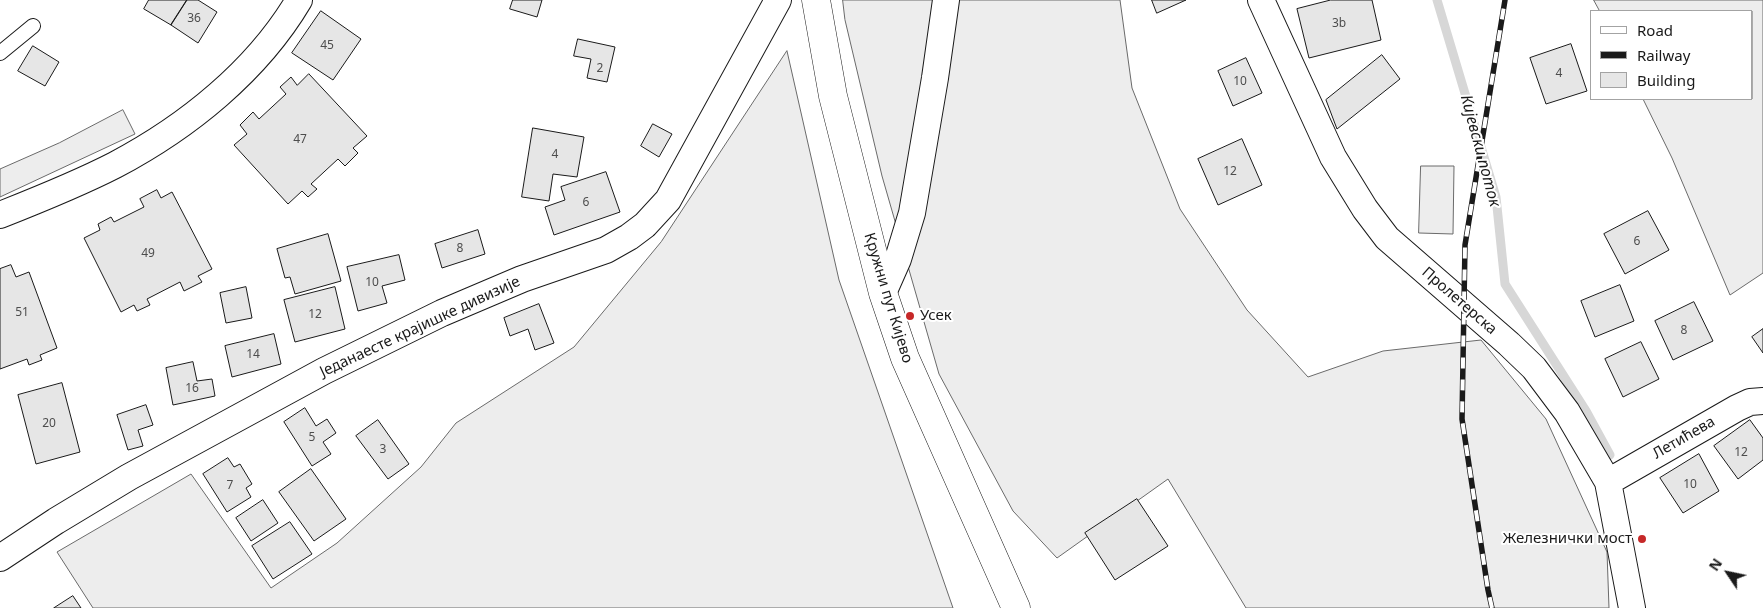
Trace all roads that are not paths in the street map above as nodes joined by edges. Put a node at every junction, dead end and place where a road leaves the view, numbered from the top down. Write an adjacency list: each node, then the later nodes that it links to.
1 (299, 0): 8 (street)
2 (778, 0): 12 (street, Једанаесте крајишке дивизије)
3 (816, 0): 9 (main road, Кружни пут Кијево)
4 (946, 0): 9 (street)
5 (1261, 0): 11 (street, Пролетерска)
6 (33, 26): 7 (lane)
7 (0, 53)
8 (0, 216)
9 (883, 293): 13 (main road, Кружни пут Кијево)
10 (1763, 401): 11 (street, Летићева)
11 (1608, 482): 14 (street, Пролетерска)
12 (0, 558)
13 (1016, 608)
14 (1632, 608)

